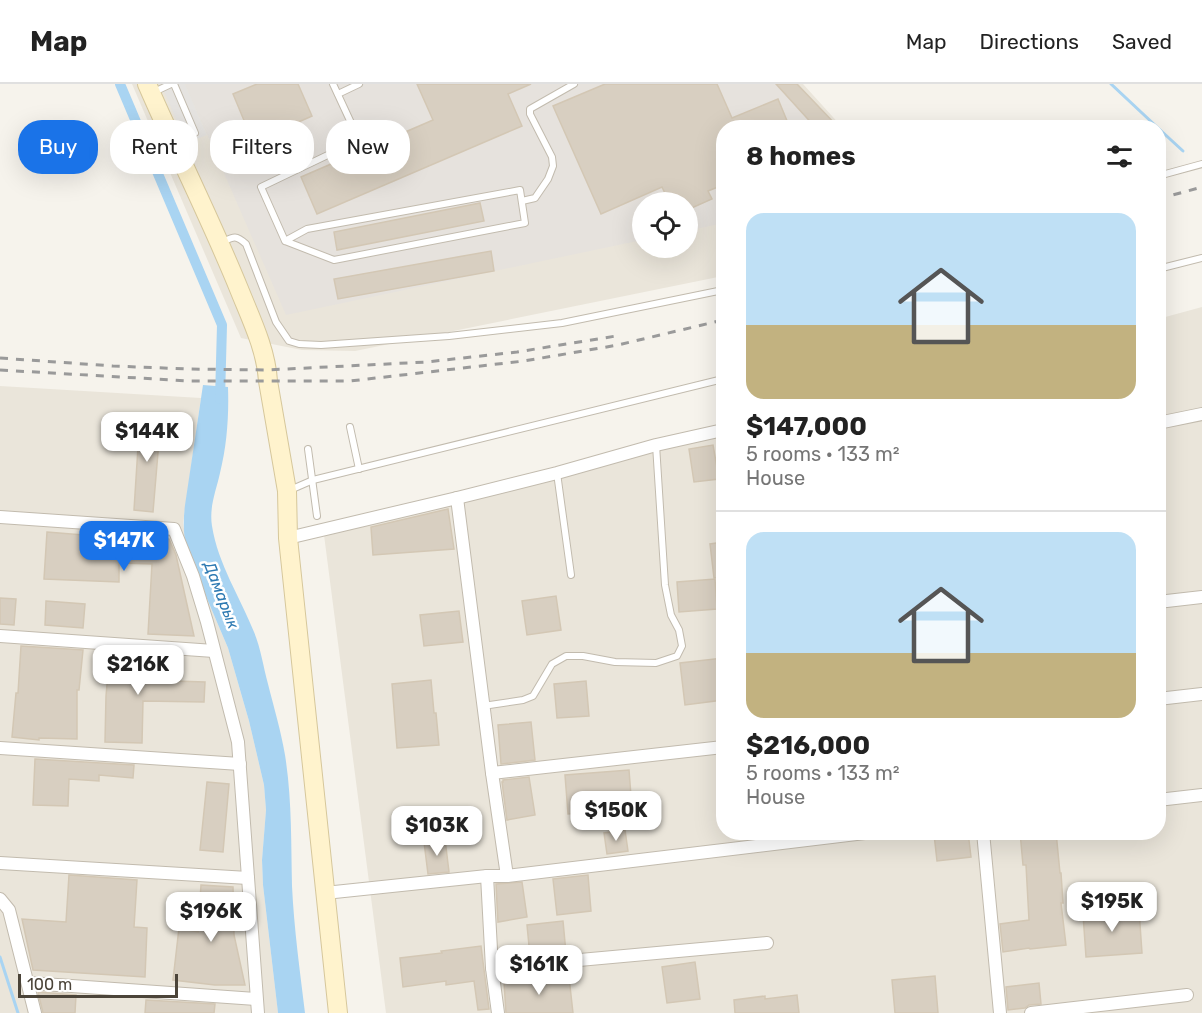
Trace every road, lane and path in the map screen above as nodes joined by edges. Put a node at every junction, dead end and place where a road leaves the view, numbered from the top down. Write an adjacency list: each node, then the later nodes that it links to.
1 (172, 84): 5 (lane); 8 (lane)
2 (333, 84): 6 (lane)
3 (359, 84): 6 (lane)
4 (574, 84): 12 (lane)
5 (149, 89): 7 (main road)
6 (338, 94): 13 (lane)
7 (163, 120)
8 (189, 120)
9 (1202, 164): 11 (lane)
10 (188, 174): 14 (main road)
11 (1166, 174)
12 (522, 201): 13 (lane); 13 (lane)
13 (285, 241)
14 (220, 243): 17 (lane); 28 (main road)
15 (1202, 258): 16 (lane)
16 (1166, 267)
17 (716, 291)
18 (716, 380): 25 (lane)
19 (1202, 414): 20 (street)
20 (1166, 421)
21 (350, 428): 25 (lane)
22 (716, 432): 23 (street)
23 (656, 445): 26 (street); 40 (lane)
24 (308, 449): 27 (lane)
25 (359, 469): 27 (lane)
26 (557, 473): 29 (street); 33 (lane)
27 (313, 480): 28 (lane); 30 (lane)
28 (287, 491): 32 (main road)
29 (457, 498): 32 (street); 40 (street)
30 (317, 516)
31 (0, 517): 37 (street)
32 (288, 538): 53 (main road)
33 (571, 575)
34 (1202, 597): 35 (street)
35 (1166, 601)
36 (0, 636): 37 (street)
37 (214, 651): 43 (street)
38 (1202, 694): 39 (street)
39 (1166, 698)
40 (483, 706): 44 (street)
41 (0, 748): 43 (street)
42 (716, 748): 44 (street)
43 (240, 764): 52 (street)
44 (492, 773): 51 (street)
45 (1202, 795): 46 (street)
46 (1166, 799)
47 (806, 840): 51 (street)
48 (984, 840): 64 (street)
49 (0, 863): 52 (street)
50 (487, 876): 51 (street); 53 (street); 56 (street)
51 (507, 876)
52 (248, 878): 59 (street)
53 (325, 892): 62 (main road)
54 (0, 899): 57 (street)
55 (767, 943): 56 (street)
56 (492, 968): 63 (street)
57 (29, 984): 59 (street); 60 (street)
58 (1187, 994): 65 (street)
59 (256, 999): 61 (street)
60 (35, 1013)
61 (258, 1013)
62 (338, 1013)
63 (498, 1013)
64 (1000, 1013)
65 (1031, 1013)

